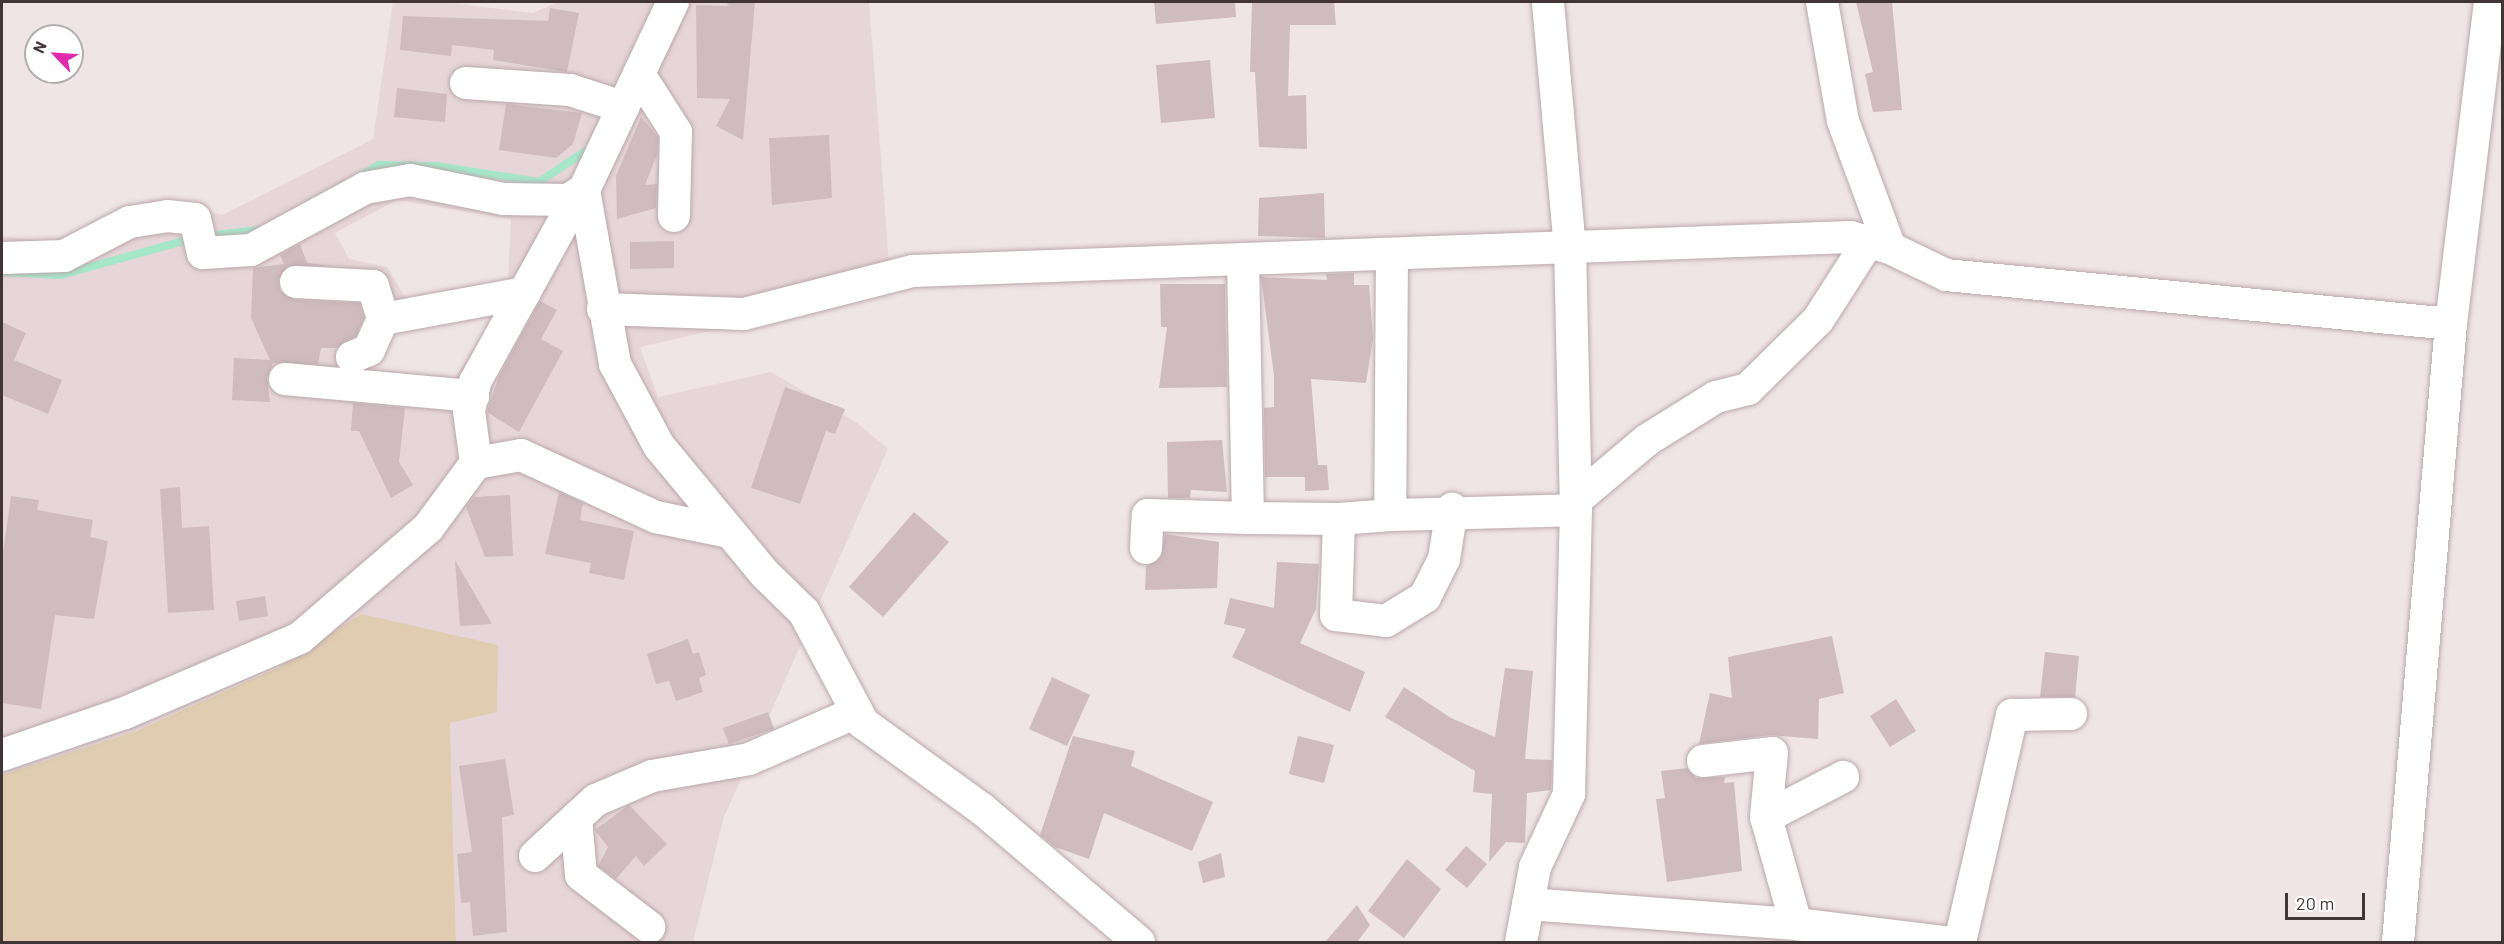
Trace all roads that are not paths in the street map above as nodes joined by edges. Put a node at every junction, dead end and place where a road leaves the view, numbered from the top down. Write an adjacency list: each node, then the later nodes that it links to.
1 (673, 2): 5 (street)
2 (1548, 2): 11 (street)
3 (1822, 2): 10 (street)
4 (2490, 2): 19 (street)
5 (639, 74): 7 (street); 9 (street)
6 (466, 83): 7 (street)
7 (612, 104): 8 (street)
8 (576, 195): 13 (street); 16 (street); 17 (street)
9 (674, 216)
10 (1879, 245): 11 (street); 19 (street); 24 (street)
11 (1570, 249): 12 (street); 24 (street)
12 (1392, 255): 14 (street); 26 (street)
13 (2, 258)
14 (1243, 260): 17 (street); 27 (street)
15 (296, 282): 18 (street)
16 (525, 292): 18 (street); 22 (street)
17 (603, 309): 29 (street)
18 (382, 319): 20 (street)
19 (2451, 324): 46 (street)
20 (352, 357)
21 (285, 380): 22 (street)
22 (473, 396): 23 (street)
23 (476, 463): 29 (street); 33 (street)
24 (1576, 505): 25 (street); 39 (street)
25 (1452, 509): 26 (street); 28 (street)
26 (1390, 515): 28 (street)
27 (1248, 518): 28 (street); 30 (street)
28 (1339, 519)
29 (729, 532): 31 (street)
30 (1146, 548)
31 (857, 712): 37 (street); 42 (street)
32 (2071, 714): 45 (street)
33 (2, 755)
34 (1703, 761): 36 (street)
35 (1843, 777): 36 (street)
36 (1766, 817): 40 (street)
37 (576, 818): 38 (street); 41 (street)
38 (534, 856)
39 (1527, 904): 40 (street); 43 (street)
40 (1796, 924): 44 (street)
41 (649, 927)
42 (1139, 942)
43 (1521, 942)
44 (1945, 942)
45 (1960, 942)
46 (2398, 942)

